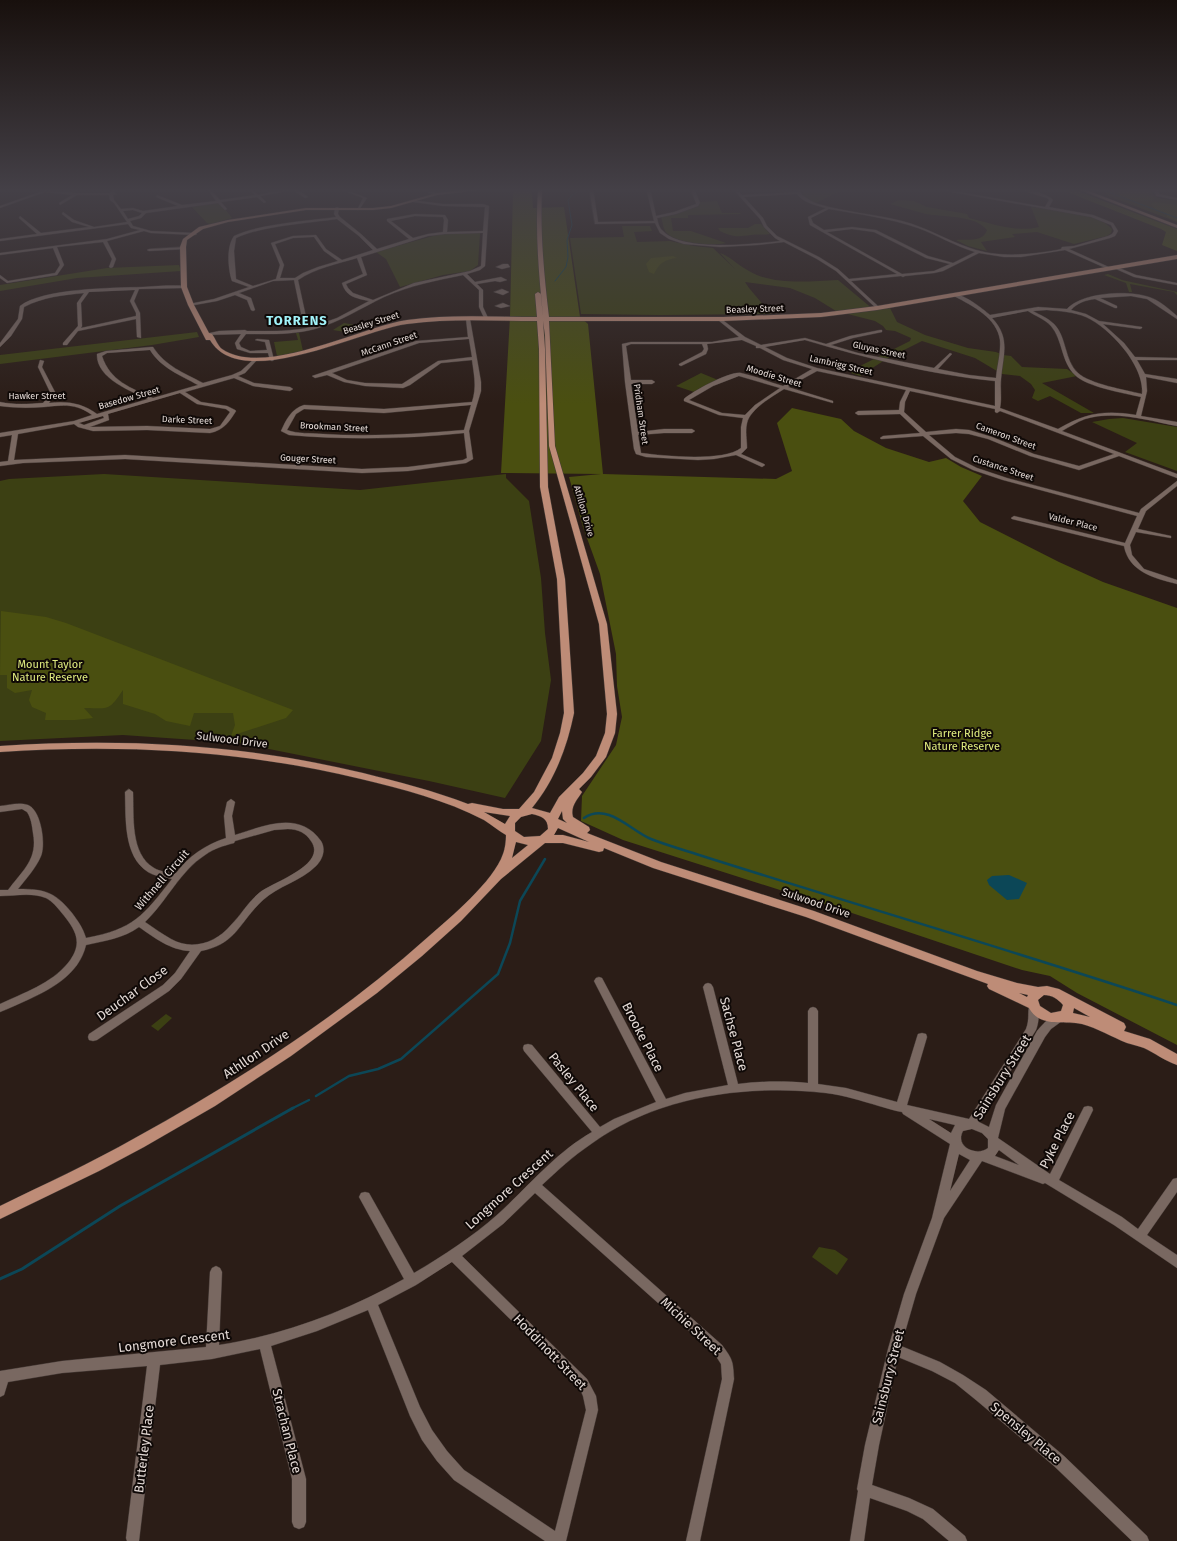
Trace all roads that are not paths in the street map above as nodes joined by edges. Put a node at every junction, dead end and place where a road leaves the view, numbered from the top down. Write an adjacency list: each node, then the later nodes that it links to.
1 (60, 260): 25 (street)
2 (114, 260): 21 (street)
3 (184, 260): 33 (main road, Beasley Street)
4 (232, 260): 34 (street)
5 (280, 260): 27 (street)
6 (345, 260): 17 (street)
7 (360, 260): 42 (street)
8 (484, 260): 19 (street)
9 (539, 260): 50 (main road)
10 (541, 260): 45 (main road, Athllon Drive)
11 (820, 260): 30 (street)
12 (874, 260): 26 (street)
13 (940, 260): 18 (street)
14 (962, 260): 18 (street)
15 (1090, 260): 23 (street)
16 (1166, 260): 22 (main road, Beasley Street)
17 (341, 261): 28 (street)
18 (953, 264): 26 (street)
19 (483, 266): 20 (street); 24 (street)
20 (498, 266)
21 (111, 267)
22 (1117, 268): 23 (main road, Beasley Street); 32 (street)
23 (1110, 269): 40 (main road, Beasley Street)
24 (464, 274): 31 (street); 42 (street)
25 (0, 276)
26 (903, 276): 30 (street)
27 (278, 279): 28 (street); 34 (street)
28 (296, 279): 63 (street)
29 (495, 280): 31 (street)
30 (848, 280): 46 (street)
31 (474, 283): 37 (street)
32 (1177, 284)
33 (184, 287): 35 (street); 43 (main road, Beasley Street)
34 (252, 287): 39 (street)
35 (137, 289): 36 (street); 51 (street)
36 (87, 292): 66 (street); 77 (street)
37 (481, 292): 38 (street); 55 (street)
38 (496, 292)
39 (235, 294): 43 (street); 47 (street)
40 (954, 295): 46 (main road, Beasley Street); 52 (street)
41 (1096, 298): 44 (street); 49 (street); 53 (street)
42 (373, 301): 63 (street)
43 (191, 305): 70 (main road, Beasley Street)
44 (1115, 307)
45 (546, 308): 58 (main road); 61 (main road, Athllon Drive)
46 (877, 308): 60 (main road, Beasley Street)
47 (253, 310)
48 (1029, 310): 49 (street); 52 (street); 104 (street)
49 (1068, 311): 62 (street)
50 (540, 316): 56 (main road); 57 (main road, Beasley Street); 61 (main road, Beasley Street); 65 (main road)
51 (138, 317): 66 (street); 71 (street)
52 (988, 317): 94 (street)
53 (1177, 318)
54 (468, 319): 55 (main road, Beasley Street); 72 (street, Gouger Street); 84 (main road, Beasley Street)
55 (487, 319): 56 (main road, Beasley Street)
56 (509, 319): 57 (main road, Beasley Street)
57 (525, 319): 65 (main road)
58 (559, 319): 59 (main road, Beasley Street); 61 (main road, Beasley Street)
59 (581, 319): 60 (main road, Beasley Street); 61 (main road)
60 (721, 319): 73 (street, Lambrigg Street)
61 (547, 322): 143 (main road, Athllon Drive)
62 (1096, 322): 64 (street); 82 (street)
63 (320, 326): 69 (street)
64 (1140, 328)
65 (541, 329): 148 (main road)
66 (77, 330): 75 (street)
67 (245, 331): 69 (street); 70 (street); 79 (street)
68 (880, 331): 76 (street)
69 (263, 332): 79 (street)
70 (207, 334): 83 (main road, Beasley Street)
71 (139, 337)
72 (470, 338): 81 (street, Gouger Street); 90 (street, McCann Street)
73 (743, 338): 74 (street, Pridham Street); 78 (street, Lambrigg Street)
74 (704, 343): 87 (street); 96 (street, Pridham Street)
75 (66, 344)
76 (826, 345): 78 (street, Gluyas Street); 89 (street, Gluyas Street)
77 (0, 346)
78 (758, 347): 88 (street, Lambrigg Street)
79 (270, 352): 84 (street)
80 (950, 354): 89 (street)
81 (474, 358): 90 (street); 106 (street, Gouger Street)
82 (1134, 358): 85 (street); 91 (street)
83 (254, 359): 84 (main road, Beasley Street); 92 (street, Basedow Street)
84 (272, 359)
85 (1177, 359)
86 (42, 361): 109 (street)
87 (681, 365)
88 (816, 369): 99 (street); 101 (street, Lambrigg Street)
89 (935, 370): 94 (street, Gluyas Street)
90 (328, 373): 93 (street, McCann Street)
91 (1143, 375): 95 (street); 104 (street)
92 (234, 376): 98 (street, Basedow Street); 100 (street)
93 (315, 376)
94 (998, 380): 103 (street)
95 (1177, 381)
96 (628, 382): 97 (street); 125 (street, Pridham Street)
97 (652, 382)
98 (203, 385): 102 (street, Basedow Street); 105 (street)
99 (786, 387): 107 (street, Moodie Street); 116 (street); 116 (street, Moodie Street)
100 (290, 389)
101 (909, 389): 110 (street, Lambrigg Street); 113 (street)
102 (180, 392): 105 (street, Basedow Street); 120 (street, Darke Street)
103 (997, 394): 110 (street); 111 (street)
104 (1144, 396): 117 (street)
105 (152, 400): 114 (street, Basedow Street)
106 (474, 402): 121 (street, Gouger Street); 121 (street, Brookman Street)
107 (831, 402)
108 (0, 404): 109 (street, Hawker Street)
109 (44, 405): 115 (street, Hawker Street)
110 (990, 408): 111 (street, Lambrigg Street)
111 (997, 410): 123 (street, Lambrigg Street)
112 (858, 412): 113 (street)
113 (901, 412): 126 (street, Custance Street)
114 (104, 413): 115 (street, Basedow Street); 120 (street)
115 (96, 416): 118 (street, Basedow Street)
116 (746, 417): 129 (street)
117 (1138, 417): 119 (street); 123 (street)
118 (75, 422): 120 (street, Darke Street); 124 (street, Basedow Street)
119 (1177, 424)
120 (84, 427)
121 (466, 431): 131 (street, Gouger Street)
122 (692, 431): 125 (street)
123 (1058, 431): 130 (street, Lambrigg Street)
124 (15, 433): 127 (street, Basedow Street); 131 (street)
125 (635, 434): 129 (street, Pridham Street)
126 (924, 434): 128 (street, Cameron Street); 130 (street, Cameron Street); 136 (street, Custance Street)
127 (0, 435)
128 (882, 438)
129 (738, 454): 133 (street)
130 (1120, 454): 134 (street, Lambrigg Street)
131 (11, 462): 132 (street, Gouger Street)
132 (0, 464)
133 (762, 465)
134 (1177, 476)
135 (1177, 483): 136 (street)
136 (1140, 515): 138 (street)
137 (1014, 518): 140 (street, Valder Place)
138 (1135, 530): 139 (street); 140 (street)
139 (1169, 538)
140 (1127, 545): 141 (street)
141 (1177, 582)
142 (0, 749): 146 (main road, Sulwood Drive)
143 (579, 783): 149 (main road, Athllon Drive); 153 (main road)
144 (129, 792): 155 (street)
145 (231, 802): 151 (street)
146 (455, 803): 148 (main road, Sulwood Drive); 150 (main road, Sulwood Drive)
147 (0, 809): 157 (street)
148 (522, 812): 149 (main road); 150 (main road)
149 (553, 820): 152 (main road); 153 (main road, Sulwood Drive)
150 (512, 834): 152 (main road); 154 (main road, Athllon Drive)
151 (231, 840): 155 (street, Withnell Circuit); 160 (street, Withnell Circuit)
152 (542, 840): 153 (main road, Sulwood Drive); 154 (main road, Athllon Drive)
153 (642, 859): 161 (main road, Sulwood Drive)
154 (497, 876): 189 (main road, Athllon Drive)
155 (178, 877): 158 (street, Withnell Circuit)
156 (0, 893): 157 (street)
157 (10, 893): 159 (street)
158 (140, 923): 159 (street, Withnell Circuit); 160 (street, Withnell Circuit)
159 (82, 942): 167 (street)
160 (198, 948): 170 (street, Deuchar Close)
161 (974, 975): 164 (main road, Sulwood Drive); 166 (main road, Sulwood Drive)
162 (599, 981): 177 (street, Brooke Place)
163 (708, 987): 175 (street, Sachse Place)
164 (1039, 992): 165 (main road); 166 (main road)
165 (1062, 996): 169 (main road); 172 (main road)
166 (1033, 1006): 169 (main road); 180 (street, Sainsbury Street)
167 (0, 1008)
168 (813, 1011): 176 (street)
169 (1060, 1018): 172 (main road); 182 (street, Sainsbury Street)
170 (93, 1037)
171 (922, 1038): 178 (street)
172 (1146, 1043): 174 (main road)
173 (528, 1048): 181 (street, Pasley Place)
174 (1177, 1060)
175 (734, 1088): 176 (street, Longmore Crescent); 177 (street, Longmore Crescent)
176 (813, 1088): 178 (street, Longmore Crescent)
177 (663, 1104): 181 (street, Longmore Crescent)
178 (901, 1108): 180 (street, Longmore Crescent); 183 (street, Longmore Crescent)
179 (1088, 1110): 185 (street, Pyke Place)
180 (971, 1124): 182 (street); 183 (street)
181 (599, 1134): 187 (street, Longmore Crescent)
182 (993, 1139): 184 (street); 185 (street)
183 (956, 1142): 184 (street); 190 (street, Sainsbury Street)
184 (982, 1157): 185 (street); 190 (street, Sainsbury Street)
185 (1052, 1182): 191 (street)
186 (1177, 1183): 191 (street)
187 (535, 1186): 192 (street, Longmore Crescent); 207 (street, Michie Street)
188 (365, 1197): 195 (street)
189 (0, 1213)
190 (935, 1226): 198 (street, Sainsbury Street)
191 (1140, 1236): 193 (street)
192 (453, 1255): 195 (street, Longmore Crescent); 206 (street, Hoddinott Street)
193 (1177, 1262)
194 (216, 1272): 199 (street)
195 (412, 1281): 196 (street, Longmore Crescent)
196 (371, 1302): 197 (street, Longmore Crescent); 206 (street)
197 (264, 1341): 199 (street, Longmore Crescent); 204 (street, Strachan Place)
198 (894, 1349): 203 (street, Sainsbury Street); 210 (street, Spensley Place)
199 (212, 1353): 200 (street, Longmore Crescent)
200 (154, 1360): 201 (street, Longmore Crescent); 205 (street, Butterley Place)
201 (1, 1377): 202 (street)
202 (0, 1390)
203 (864, 1489): 208 (street, Sainsbury Street); 209 (street)
204 (299, 1522)
205 (133, 1538)
206 (558, 1541)
207 (693, 1541)
208 (857, 1541)
209 (960, 1541)
210 (1142, 1541)

